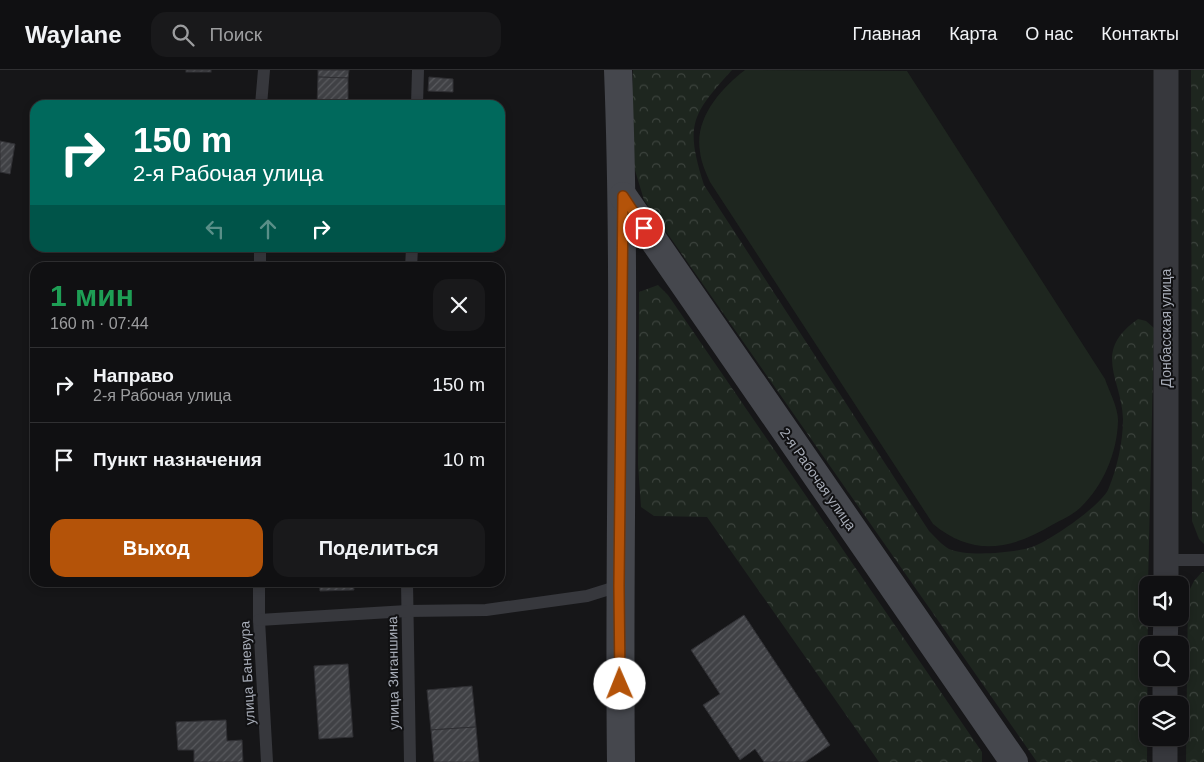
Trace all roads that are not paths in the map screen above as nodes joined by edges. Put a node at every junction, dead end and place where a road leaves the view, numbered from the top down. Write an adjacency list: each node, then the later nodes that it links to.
1 (264, 70): 5 (lane)
2 (418, 70): 6 (lane)
3 (618, 70): 7 (main road)
4 (1166, 70): 8 (street, Донбасская улица)
5 (261, 100)
6 (417, 100)
7 (623, 196): 11 (main road); 20 (main road, 2-я Рабочая улица)
8 (1166, 560): 9 (lane); 10 (street, Донбасская улица)
9 (1204, 560)
10 (1166, 576)
11 (619, 586): 14 (lane); 19 (main road)
12 (259, 587): 15 (lane, улица Баневура)
13 (407, 587): 14 (lane, улица Зиганшина)
14 (407, 611): 15 (lane); 18 (lane, улица Зиганшина)
15 (259, 620): 17 (lane, улица Баневура)
16 (1165, 746): 21 (street)
17 (267, 762)
18 (410, 762)
19 (621, 762)
20 (1014, 762)
21 (1165, 762)

